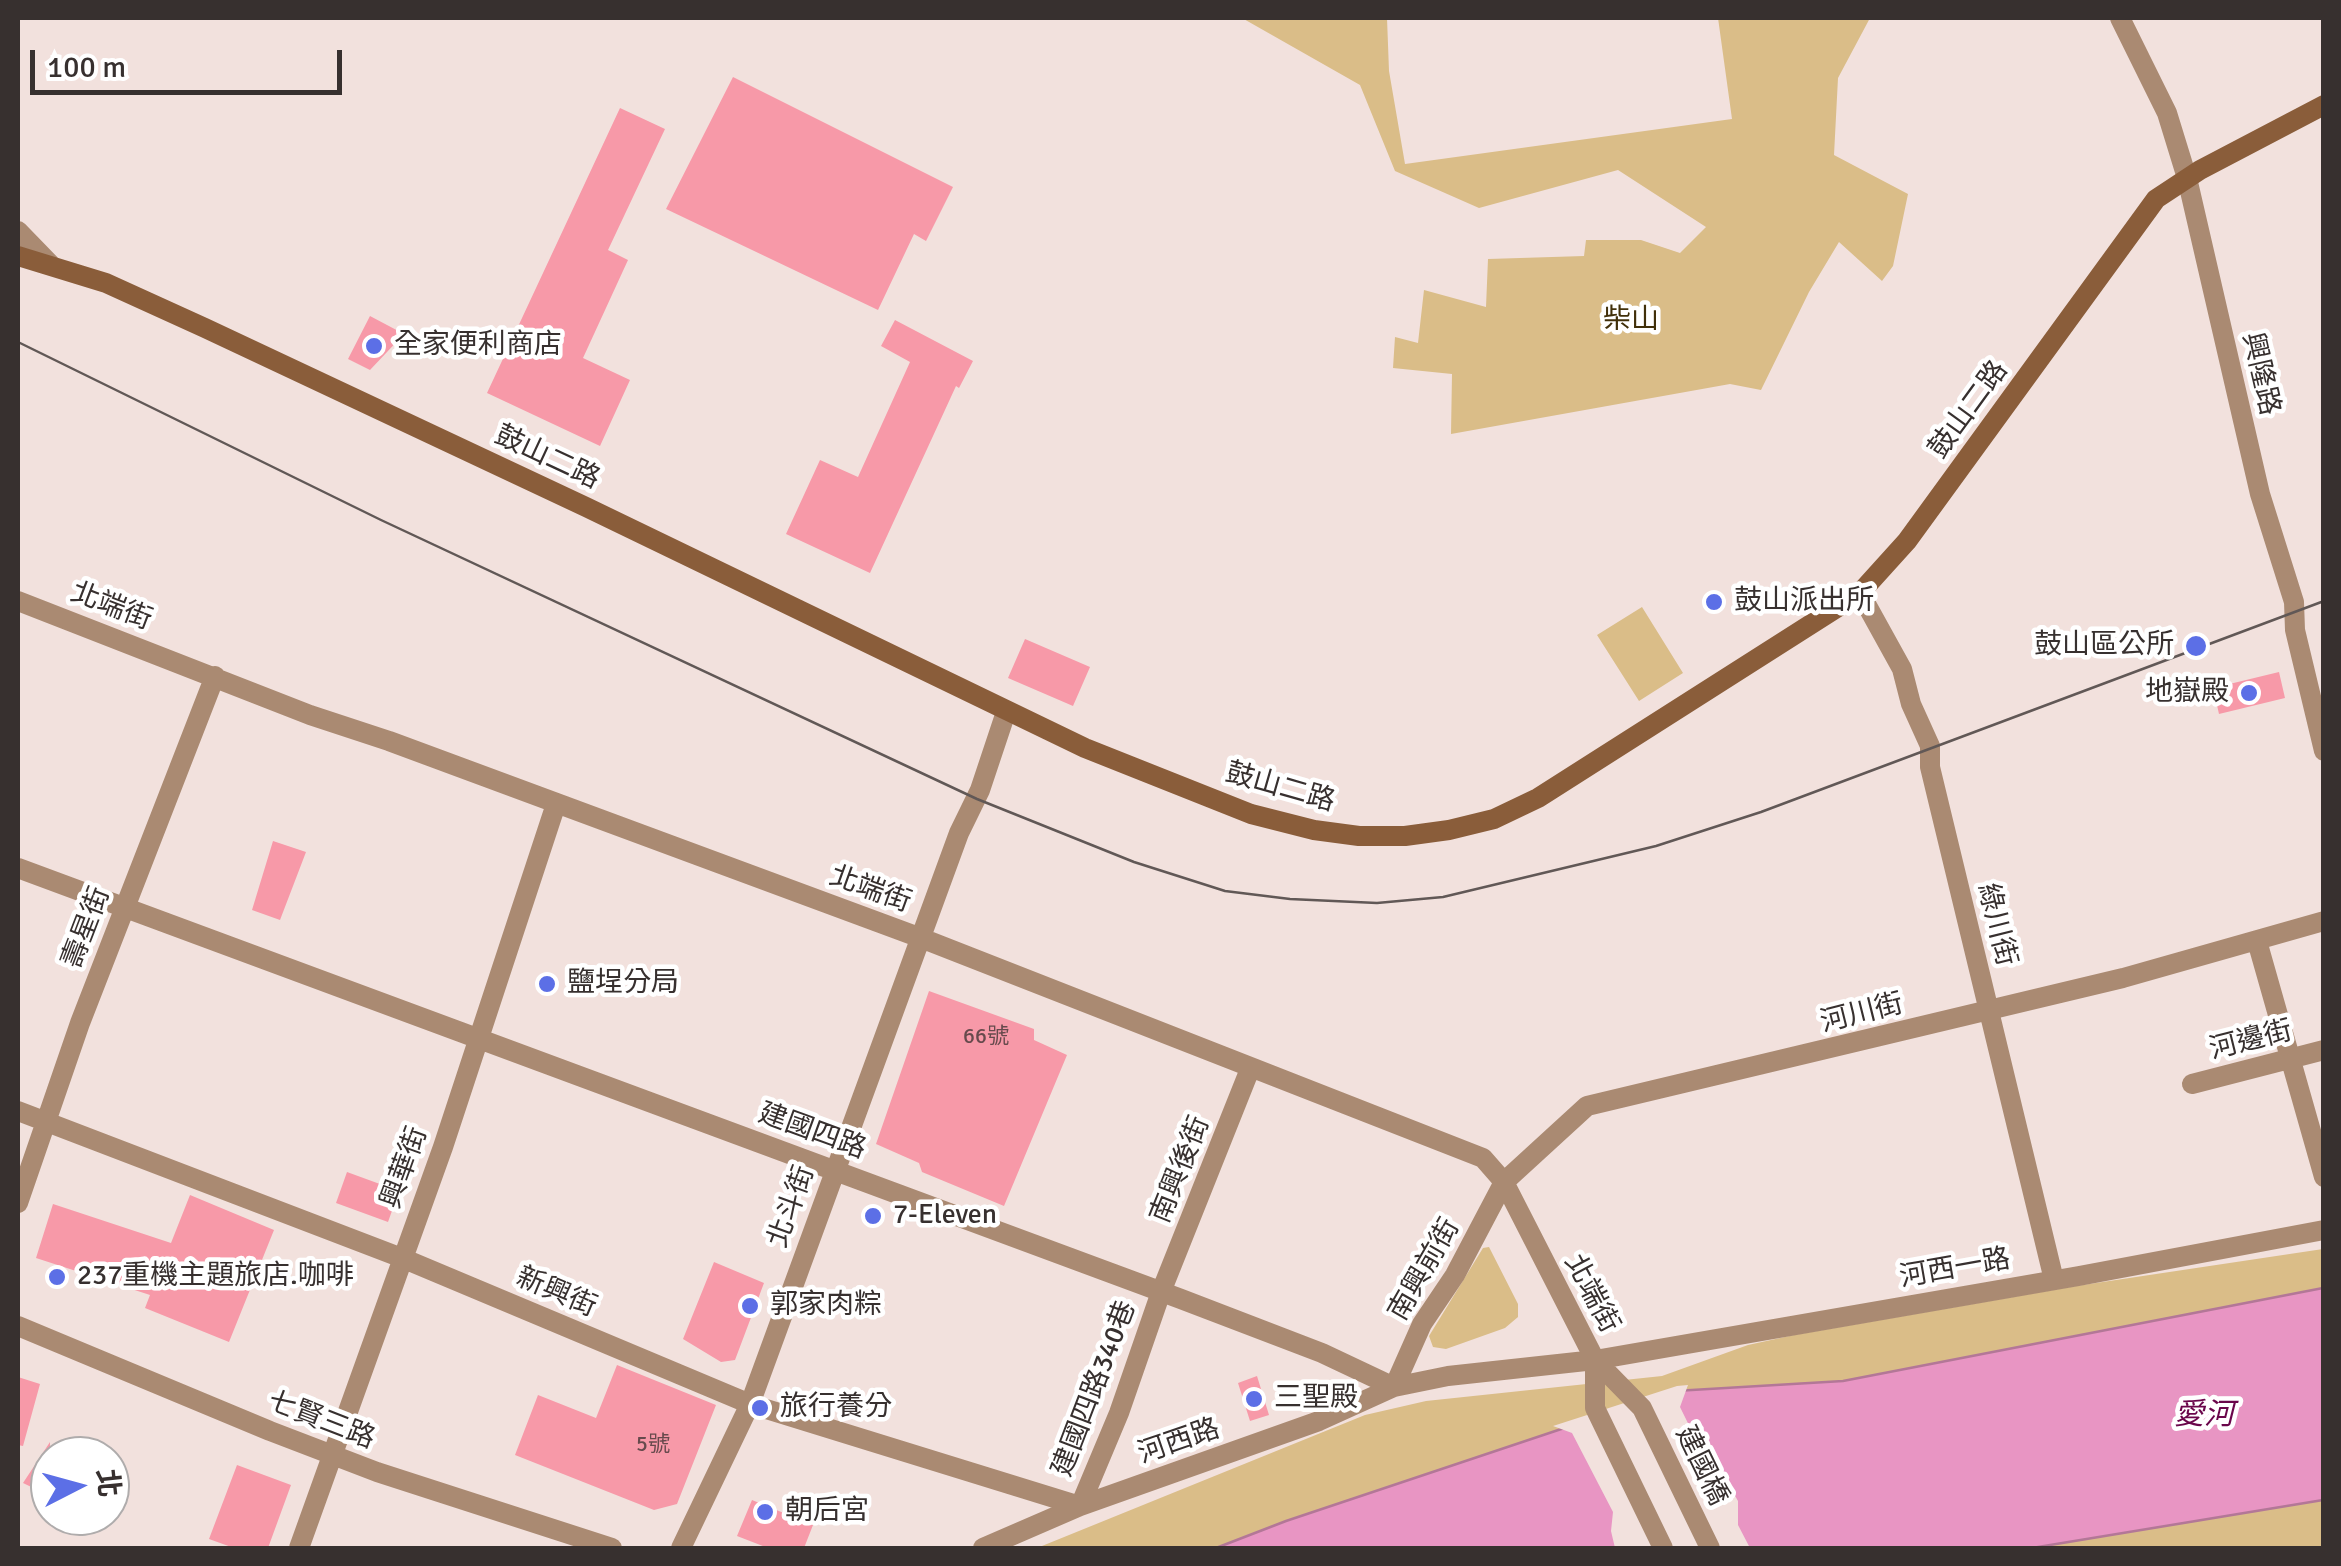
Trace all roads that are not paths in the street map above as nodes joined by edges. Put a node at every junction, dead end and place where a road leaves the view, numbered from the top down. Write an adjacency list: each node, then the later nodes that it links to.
1 (2120, 18): 3 (street, 興隆路)
2 (2324, 104): 3 (street, 鼓山二路)
3 (2187, 178): 7 (street, 鼓山二路); 11 (street, 興隆路)
4 (18, 231): 6 (street)
5 (18, 256): 6 (street, 鼓山二路)
6 (50, 264): 10 (street, 鼓山二路)
7 (1860, 594): 10 (street, 鼓山二路); 18 (street, 綠川街)
8 (18, 600): 9 (street, 北端街)
9 (215, 676): 12 (street, 北端街); 14 (street, 壽星街)
10 (1006, 712): 16 (street, 北斗街)
11 (2324, 751)
12 (556, 804): 16 (street, 北端街); 19 (street, 興華街)
13 (18, 868): 14 (street, 建國四路)
14 (124, 906): 19 (street, 建國四路); 25 (street, 壽星街)
15 (2324, 922): 17 (street, 河川街)
16 (921, 938): 22 (street, 北端街); 26 (street, 北斗街)
17 (2257, 941): 18 (street, 河川街); 21 (street)
18 (1988, 1012): 28 (street, 河川街); 32 (street, 綠川街)
19 (476, 1039): 26 (street, 建國四路); 31 (street, 興華街)
20 (2324, 1050): 21 (street, 河邊街)
21 (2290, 1060): 23 (street, 河邊街); 27 (street)
22 (1250, 1069): 28 (street, 北端街); 33 (street, 南興後街)
23 (2192, 1084)
24 (18, 1112): 25 (street, 新興街)
25 (46, 1122): 29 (street, 壽星街); 31 (street, 新興街)
26 (836, 1169): 33 (street, 建國四路); 37 (street, 北斗街)
27 (2324, 1177)
28 (1504, 1182): 35 (street, 北端街); 36 (street, 南興前街)
29 (18, 1202)
30 (2324, 1230): 32 (street, 河西一路)
31 (402, 1258): 37 (street, 新興街); 38 (street, 興華街)
32 (2054, 1280): 35 (street, 河西一路)
33 (1161, 1292): 36 (street, 建國四路); 39 (street, 建國四路340巷)
34 (18, 1326): 38 (street, 七賢三路)
35 (1595, 1360): 36 (street); 44 (street); 45 (street, 建國橋)
36 (1394, 1387): 39 (street, 河西路)
37 (750, 1404): 39 (street, 新興街); 42 (street, 北斗街)
38 (332, 1454): 40 (street, 興華街); 41 (street, 七賢三路)
39 (1080, 1506): 43 (street, 河西路)
40 (299, 1548)
41 (612, 1548)
42 (682, 1548)
43 (983, 1548)
44 (1664, 1548)
45 (1710, 1548)

